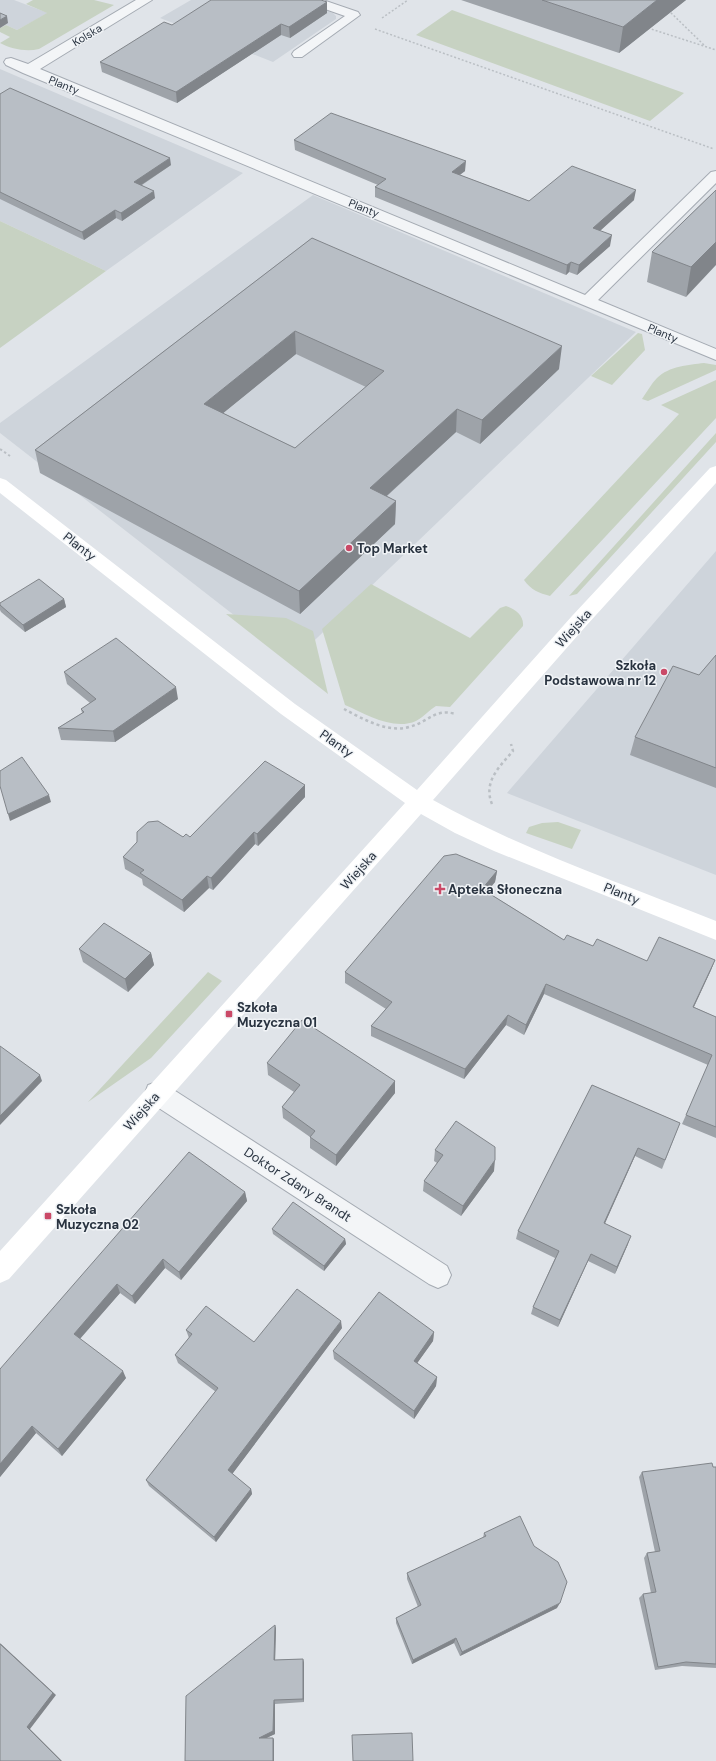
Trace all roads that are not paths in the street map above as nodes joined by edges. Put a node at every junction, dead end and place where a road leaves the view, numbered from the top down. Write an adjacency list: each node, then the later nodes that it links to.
1 (145, 0): 5 (street, Kolska)
2 (312, 0): 3 (lane)
3 (298, 54)
4 (11, 62): 5 (street, Planty)
5 (28, 70): 7 (street, Planty)
6 (716, 175): 7 (street)
7 (588, 301): 8 (street, Planty)
8 (716, 355)
9 (716, 472): 11 (street, Wiejska)
10 (0, 484): 11 (street, Planty)
11 (419, 802): 12 (street, Planty); 13 (street, Wiejska)
12 (716, 931)
13 (158, 1093): 14 (street, Wiejska); 15 (street, Doktor Zdany Brandt)
14 (0, 1270)
15 (438, 1275)

